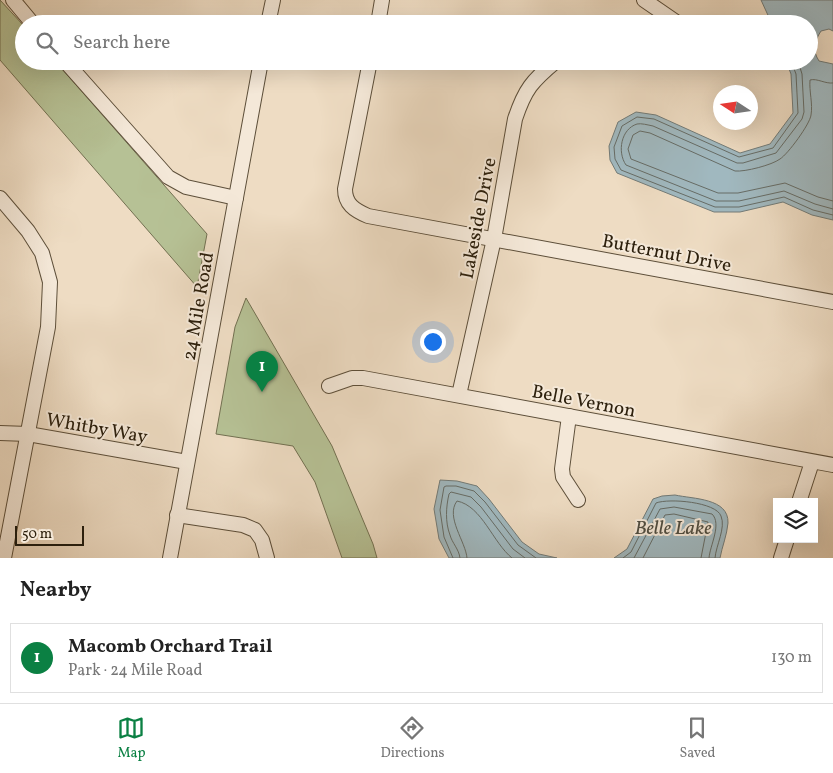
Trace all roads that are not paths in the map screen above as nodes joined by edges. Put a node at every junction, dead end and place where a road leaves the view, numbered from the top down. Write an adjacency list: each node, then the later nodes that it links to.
1 (13, 0): 5 (street)
2 (272, 0): 6 (street)
3 (382, 0): 7 (street)
4 (644, 0): 8 (street)
5 (26, 15)
6 (270, 15)
7 (380, 15)
8 (666, 15)
9 (73, 70): 14 (street)
10 (259, 70): 14 (street, 24 Mile Road)
11 (368, 70): 15 (street, Butternut Drive)
12 (546, 70): 15 (street, Lakeside Drive)
13 (0, 198): 21 (street)
14 (236, 198): 22 (street, 24 Mile Road)
15 (494, 239): 16 (street, Butternut Drive); 18 (street, Lakeside Drive)
16 (833, 302)
17 (329, 386): 18 (street, Belle Vernon)
18 (459, 395): 19 (street, Belle Vernon)
19 (569, 416): 23 (street, Belle Vernon); 26 (street)
20 (0, 433): 21 (street, Whitby Way)
21 (28, 434): 22 (street, Whitby Way); 29 (street)
22 (188, 462): 27 (street, 24 Mile Road)
23 (812, 462): 24 (street, Belle Vernon); 25 (street)
24 (833, 465)
25 (800, 498)
26 (578, 500)
27 (177, 515): 30 (street, 24 Mile Road); 31 (street)
28 (786, 543): 32 (street)
29 (4, 558)
30 (170, 558)
31 (266, 558)
32 (781, 558)

